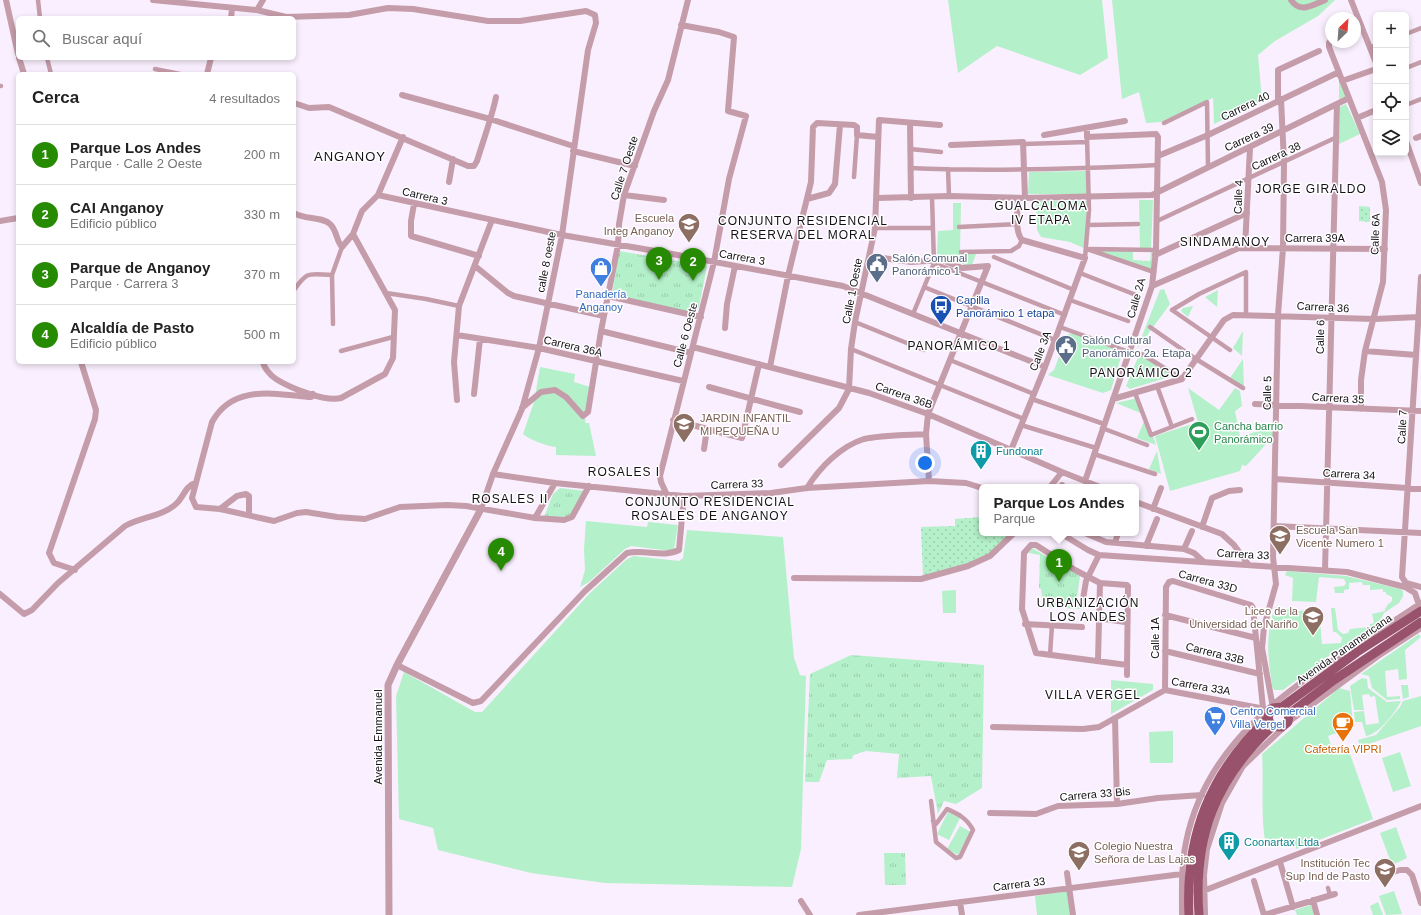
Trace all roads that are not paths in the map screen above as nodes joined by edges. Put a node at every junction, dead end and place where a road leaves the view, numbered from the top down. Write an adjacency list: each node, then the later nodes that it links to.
1 (6, 0): 19 (street)
2 (38, 0): 11 (street)
3 (153, 0): 9 (street)
4 (263, 0): 10 (street)
5 (688, 0): 15 (street, Calle 7 Oeste)
6 (1291, 0): 7 (street)
7 (1325, 0)
8 (1351, 0): 17 (street)
9 (232, 9): 10 (street); 12 (street)
10 (257, 10): 13 (street, calle 8 oeste)
11 (40, 16)
12 (230, 16)
13 (287, 16)
14 (296, 17): 63 (street, calle 8 oeste)
15 (681, 25): 73 (street, Calle 7 Oeste); 127 (street, Calle 6 Oeste)
16 (1421, 28): 18 (street)
17 (1362, 31): 20 (street)
18 (1409, 33)
19 (16, 45)
20 (1373, 47)
21 (1332, 48): 34 (street, Calle 6A)
22 (1319, 51): 40 (street, Calle 5)
23 (20, 60): 30 (street)
24 (48, 60): 31 (street)
25 (210, 60): 33 (street)
26 (1421, 62): 27 (street)
27 (1409, 67)
28 (155, 69): 32 (street)
29 (1373, 70): 35 (street)
30 (23, 72)
31 (50, 72)
32 (170, 72)
33 (208, 72)
34 (1340, 72): 35 (street, Calle 6A); 40 (street, Carrera 40)
35 (1342, 81): 38 (street, Calle 6A)
36 (402, 95): 46 (street)
37 (496, 97): 46 (street)
38 (1349, 98): 42 (street, Carrera 39); 45 (street, Calle 6A)
39 (1421, 99): 43 (street)
40 (1279, 100): 53 (street, Calle 5); 56 (street, Carrera 40)
41 (296, 104): 57 (street)
42 (1337, 104): 53 (street, Carrera 39); 59 (street, Calle 6)
43 (1409, 104)
44 (1373, 111): 45 (street)
45 (1357, 118): 68 (street, Calle 6A)
46 (490, 119): 63 (street); 71 (street)
47 (1125, 121): 52 (street)
48 (910, 123): 51 (street); 58 (street, Calle 1 Oeste); 65 (street)
49 (1164, 123): 56 (street)
50 (840, 125): 54 (street); 94 (street); 94 (street)
51 (940, 125)
52 (1087, 128): 55 (street); 60 (street)
53 (1283, 132): 64 (street, Carrera 39); 72 (street, Calle 5)
54 (857, 135): 58 (street); 80 (street)
55 (1044, 135)
56 (1208, 135): 69 (street, Carrera 40); 75 (street)
57 (403, 137): 71 (street); 85 (street)
58 (878, 137): 90 (street, Calle 1 Oeste)
59 (1337, 137): 72 (street, Carrera 38); 116 (street, Calle 6)
60 (1087, 140): 61 (street); 69 (street, Calle 2A); 79 (street)
61 (1024, 144): 62 (street); 77 (street)
62 (951, 145)
63 (573, 148): 73 (street); 110 (street, calle 8 oeste)
64 (1250, 148): 75 (street, Carrera 39); 81 (street, Calle 4)
65 (910, 149): 67 (street); 76 (street)
66 (1409, 149): 83 (street)
67 (941, 152)
68 (1373, 152)
69 (1158, 156): 74 (street, Calle 2A)
70 (1374, 156): 118 (street, Calle 6A)
71 (453, 159): 82 (street)
72 (1284, 162): 81 (street, Carrera 38); 115 (street, Calle 5)
73 (635, 166): 86 (street, Calle 7 Oeste)
74 (1158, 166): 79 (street); 84 (street, Calle 2A)
75 (1208, 166): 84 (street, Carrera 39)
76 (910, 168): 78 (street); 91 (street)
77 (1024, 168): 78 (street); 79 (street); 93 (street)
78 (948, 169): 87 (street)
79 (1088, 169): 89 (street)
80 (854, 177)
81 (1248, 179): 97 (street, Calle 4); 102 (street, Carrera 38)
82 (450, 182)
83 (1421, 183)
84 (1158, 193): 89 (street); 102 (street, Calle 2A)
85 (378, 195): 96 (street, Carrera 3); 109 (street)
86 (624, 195): 95 (street); 112 (street, Calle 7 Oeste)
87 (949, 196): 88 (street); 92 (street)
88 (932, 197): 91 (street); 108 (street)
89 (1089, 197): 93 (street); 105 (street)
90 (877, 198): 91 (street); 107 (street, Calle 1 Oeste)
91 (911, 198)
92 (1018, 198): 93 (street); 103 (street)
93 (1025, 198)
94 (807, 199): 134 (street)
95 (664, 200)
96 (414, 204): 100 (street, Carrera 3); 122 (street)
97 (1247, 213): 114 (street, Calle 4); 121 (street)
98 (296, 214): 113 (street)
99 (16, 218): 101 (street)
100 (492, 220): 110 (street, Carrera 3); 122 (street)
101 (0, 221)
102 (1156, 221): 121 (street, Calle 2A)
103 (1018, 224): 106 (street); 111 (street)
104 (1138, 224): 105 (street)
105 (1088, 225): 117 (street)
106 (959, 227)
107 (875, 228): 108 (street); 123 (street, Calle 1 Oeste)
108 (933, 228): 126 (street)
109 (353, 234): 113 (street); 142 (street)
110 (562, 235): 112 (street, Carrera 3); 146 (street, calle 8 oeste)
111 (1022, 240): 119 (street); 125 (street)
112 (618, 245): 127 (street, Carrera 3); 144 (street, Calle 7 Oeste)
113 (342, 247): 133 (street)
114 (1245, 247): 115 (street, Carrera 39A); 137 (street, Carrera 39A)
115 (1283, 248): 116 (street, Carrera 39A); 153 (street, Calle 5)
116 (1334, 248): 118 (street, Carrera 39A); 157 (street, Calle 6)
117 (1087, 249): 121 (street); 125 (street); 131 (street)
118 (1385, 249): 158 (street, Calle 6A)
119 (998, 251): 120 (street); 124 (street)
120 (961, 252)
121 (1155, 252): 131 (street, Calle 2A)
122 (479, 256): 128 (street)
123 (869, 256): 126 (street); 141 (street, Calle 1 Oeste)
124 (994, 257): 130 (street); 140 (street)
125 (1085, 258): 132 (street, Calle 3A)
126 (934, 261): 130 (street); 136 (street); 139 (street)
127 (714, 262): 129 (street, Carrera 3); 155 (street, Calle 6 Oeste)
128 (475, 266): 146 (street); 148 (street)
129 (735, 266): 134 (street, Carrera 3); 164 (street)
130 (988, 266): 136 (street)
131 (1154, 272): 137 (street, Calle 2A)
132 (1080, 273): 140 (street, Calle 3A); 143 (street)
133 (332, 275): 138 (street); 161 (street)
134 (788, 276): 141 (street, Carrera 3); 189 (street)
135 (1421, 277): 147 (street, Calle 7)
136 (982, 280): 149 (street); 151 (street)
137 (1152, 286): 180 (street, Calle 2A)
138 (296, 287)
139 (924, 287): 149 (street); 150 (street)
140 (1074, 290): 145 (street, Calle 3A)
141 (861, 292): 150 (street, Carrera 3); 160 (street, Calle 1 Oeste)
142 (386, 294): 148 (street); 168 (street)
143 (1136, 295)
144 (608, 296): 154 (street, Calle 7 Oeste); 155 (street)
145 (1070, 300): 151 (street, Calle 3A); 159 (street)
146 (549, 304): 154 (street); 173 (street, calle 8 oeste)
147 (1420, 305): 156 (street, Calle 7)
148 (459, 306): 167 (street)
149 (972, 306): 166 (street); 172 (street)
150 (913, 314): 166 (street, Carrera 3)
151 (1065, 315): 162 (street, Calle 3A)
152 (1246, 315): 153 (street, Carrera 36); 169 (street, Carrera 36); 169 (street)
153 (1278, 315): 157 (street, Carrera 36); 206 (street, Calle 5)
154 (604, 316): 165 (street, Calle 7 Oeste)
155 (701, 317): 175 (street, Calle 6 Oeste)
156 (1419, 317): 158 (street, Carrera 36); 170 (street, Calle 7)
157 (1331, 318): 158 (street, Carrera 36); 208 (street, Calle 6)
158 (1374, 319): 179 (street, Calle 6A)
159 (1128, 321)
160 (855, 322): 174 (street, Calle 1 Oeste); 176 (street)
161 (334, 324)
162 (1060, 326): 172 (street, Calle 3A); 180 (street)
163 (1150, 326): 183 (street)
164 (725, 328)
165 (601, 330): 175 (street, Carrera 36B); 185 (street, Calle 7 Oeste)
166 (960, 334): 184 (street); 190 (street, Carrera 3)
167 (457, 335): 171 (street, Carrera 36A); 204 (street)
168 (393, 336): 178 (street); 199 (street)
169 (1213, 338): 177 (street); 183 (street)
170 (1419, 338): 182 (street, Calle 7)
171 (480, 339): 173 (street, Carrera 36A); 200 (street)
172 (1055, 340): 190 (street, Calle 3A)
173 (539, 348): 185 (street, Carrera 36A); 207 (street, calle 8 oeste)
174 (851, 349): 193 (street); 197 (street, Calle 1 Oeste)
175 (692, 350): 188 (street, Carrera 36B); 192 (street, Calle 6 Oeste)
176 (924, 350)
177 (1230, 350)
178 (341, 351)
179 (1365, 351): 182 (street); 209 (street, Calle 6A)
180 (1130, 352): 203 (street, Calle 2A)
181 (1142, 354): 191 (street)
182 (1416, 355): 210 (street, Calle 7)
183 (1196, 359): 191 (street); 196 (street)
184 (950, 360): 193 (street); 201 (street)
185 (597, 362): 192 (street, Carrera 36A); 207 (street, Calle 7 Oeste)
186 (81, 364): 270 (street)
187 (264, 364): 199 (street)
188 (759, 364): 189 (street, Carrera 36B); 202 (street)
189 (770, 367): 197 (street, Carrera 36B)
190 (1045, 367): 201 (street, Calle 3A)
191 (1182, 379): 194 (street)
192 (683, 381): 215 (street, Calle 6 Oeste)
193 (940, 385): 213 (street); 216 (street)
194 (1157, 386): 198 (street); 218 (street)
195 (709, 387): 202 (street)
196 (1243, 388)
197 (849, 389): 213 (street, Carrera 36B); 225 (street)
198 (1134, 393): 203 (street); 218 (street)
199 (313, 394): 232 (street)
200 (474, 394)
201 (1033, 397): 216 (street, Calle 3A); 217 (street)
202 (750, 399): 212 (street); 219 (street)
203 (1112, 399): 217 (street, Calle 2A)
204 (457, 400)
205 (1255, 404): 206 (street, Carrera 35)
206 (1277, 404): 208 (street, Carrera 35); 229 (street, Calle 5)
207 (522, 408): 227 (street, calle 8 oeste)
208 (1328, 408): 209 (street, Carrera 35); 234 (street, Calle 6)
209 (1361, 409): 210 (street, Carrera 35)
210 (1413, 411): 211 (street, Carrera 35); 241 (street, Calle 7)
211 (1421, 411)
212 (800, 412)
213 (928, 414): 220 (street); 223 (street, Carrera 36B)
214 (1192, 419): 218 (street)
215 (673, 420): 219 (street); 244 (street, Calle 6 Oeste)
216 (1023, 422): 223 (street, Calle 3A); 224 (street)
217 (1103, 426): 221 (street); 224 (street, Calle 2A)
218 (1172, 427)
219 (707, 429): 222 (street)
220 (926, 434): 230 (street); 239 (street)
221 (1147, 445)
222 (704, 449)
223 (1011, 450): 226 (street, Carrera 36B)
224 (1095, 451): 228 (street); 231 (street, Calle 2A)
225 (781, 465)
226 (1062, 472): 231 (street, Carrera 36B); 235 (street)
227 (493, 474): 233 (street, Carrera 33); 248 (street, calle 8 oeste)
228 (1155, 474)
229 (1276, 480): 234 (street, Carrera 34); 253 (street, Calle 5)
230 (929, 481): 238 (street, Carrera 33); 239 (street, Carrera 33)
231 (1085, 481): 236 (street, Carrera 36B)
232 (196, 483): 247 (street); 270 (street)
233 (555, 483): 237 (street, Carrera 33); 251 (street)
234 (1328, 483): 241 (street, Carrera 34); 255 (street, Calle 6)
235 (1052, 484)
236 (1092, 484)
237 (589, 486): 244 (street, Carrera 33); 251 (street)
238 (979, 487)
239 (807, 488): 245 (street, Carrera 33)
240 (1161, 488): 249 (street)
241 (1408, 488): 242 (street, Carrera 34); 257 (street, Calle 7)
242 (1421, 489)
243 (1240, 490): 254 (street)
244 (667, 495): 245 (street, Carrera 33)
245 (684, 496): 292 (street)
246 (1139, 503): 249 (street)
247 (220, 509): 250 (street); 250 (street)
248 (482, 509): 250 (street); 251 (street); 292 (street, Avenida Emmanuel)
249 (1153, 509): 254 (street)
250 (249, 515)
251 (535, 518)
252 (1157, 519): 264 (street)
253 (1275, 526): 255 (street); 269 (street, Calle 5)
254 (1202, 527): 268 (street)
255 (1327, 528): 257 (street); 271 (street, Calle 6)
256 (1192, 531): 265 (street)
257 (1406, 532): 258 (street); 275 (street, Calle 7)
258 (1421, 533)
259 (1011, 536): 273 (street)
260 (1065, 536): 266 (street, Carrera 33)
261 (1091, 536): 263 (street)
262 (1117, 536): 263 (street)
263 (1115, 543): 264 (street)
264 (1146, 546): 265 (street)
265 (1184, 549): 267 (street)
266 (1099, 555): 267 (street, Carrera 33); 272 (street)
267 (1204, 562): 268 (street, Carrera 33)
268 (1248, 564): 269 (street, Carrera 33)
269 (1274, 566): 271 (street, Carrera 33); 297 (street, Calle 5)
270 (75, 570): 277 (street)
271 (1325, 570): 279 (street, Carrera 33)
272 (1087, 577): 274 (street); 278 (street); 284 (street)
273 (794, 578)
274 (1100, 583): 281 (street); 283 (street)
275 (1421, 586)
276 (1166, 587): 280 (street, Calle 1A); 288 (street, Carrera 33D)
277 (0, 594)
278 (1082, 605)
279 (1420, 606): 297 (main road, Avenida Panamericana)
280 (1165, 615): 288 (street); 289 (street, Calle 1A)
281 (1099, 619): 283 (street); 291 (street)
282 (1421, 622): 297 (main road, Avenida Panamericana)
283 (1127, 623): 293 (street)
284 (1025, 624): 285 (street); 290 (street)
285 (1052, 625): 286 (street); 290 (street)
286 (1082, 627)
287 (1421, 628): 297 (street)
288 (1256, 638): 294 (street)
289 (1165, 651): 294 (street, Carrera 33B); 296 (street, Calle 1A)
290 (1050, 655): 291 (street)
291 (1098, 660): 293 (street)
292 (398, 665): 320 (street, Avenida Emmanuel); 321 (street, Avenida Emmanuel)
293 (1127, 665): 295 (street)
294 (1260, 674): 297 (street)
295 (1127, 675)
296 (1165, 690): 297 (street, Carrera 33A); 298 (street, Carrera 33A)
297 (1275, 714): 300 (street); 313 (street); 327 (main road, Avenida Panamericana); 328 (main road, Avenida Panamericana)
298 (1115, 718): 299 (street, Carrera 33A); 302 (street)
299 (993, 727)
300 (1202, 795): 302 (street, Carrera 33 Bis); 308 (street)
301 (931, 801): 305 (street)
302 (1117, 804): 304 (street, Carrera 33 Bis)
303 (1421, 806): 306 (street)
304 (990, 813)
305 (933, 821): 305 (street)
306 (1280, 862): 313 (street); 319 (street)
307 (1067, 873): 311 (street)
308 (1182, 874): 311 (street, Carrera 33); 326 (street)
309 (1380, 876): 318 (street)
310 (1254, 882): 329 (street)
311 (1070, 888): 317 (street, Carrera 33); 325 (street)
312 (1328, 888): 314 (street)
313 (1204, 891): 328 (street)
314 (1332, 894): 315 (street)
315 (1313, 900): 319 (street); 330 (street)
316 (801, 901): 322 (street)
317 (960, 902): 323 (street, Carrera 33); 324 (street)
318 (1421, 902)
319 (1293, 906): 329 (street)
320 (389, 915)
321 (393, 915)
322 (810, 915)
323 (859, 915)
324 (962, 915)
325 (1073, 915)
326 (1182, 915)
327 (1189, 915)
328 (1201, 915)
329 (1264, 915)
330 (1317, 915)

